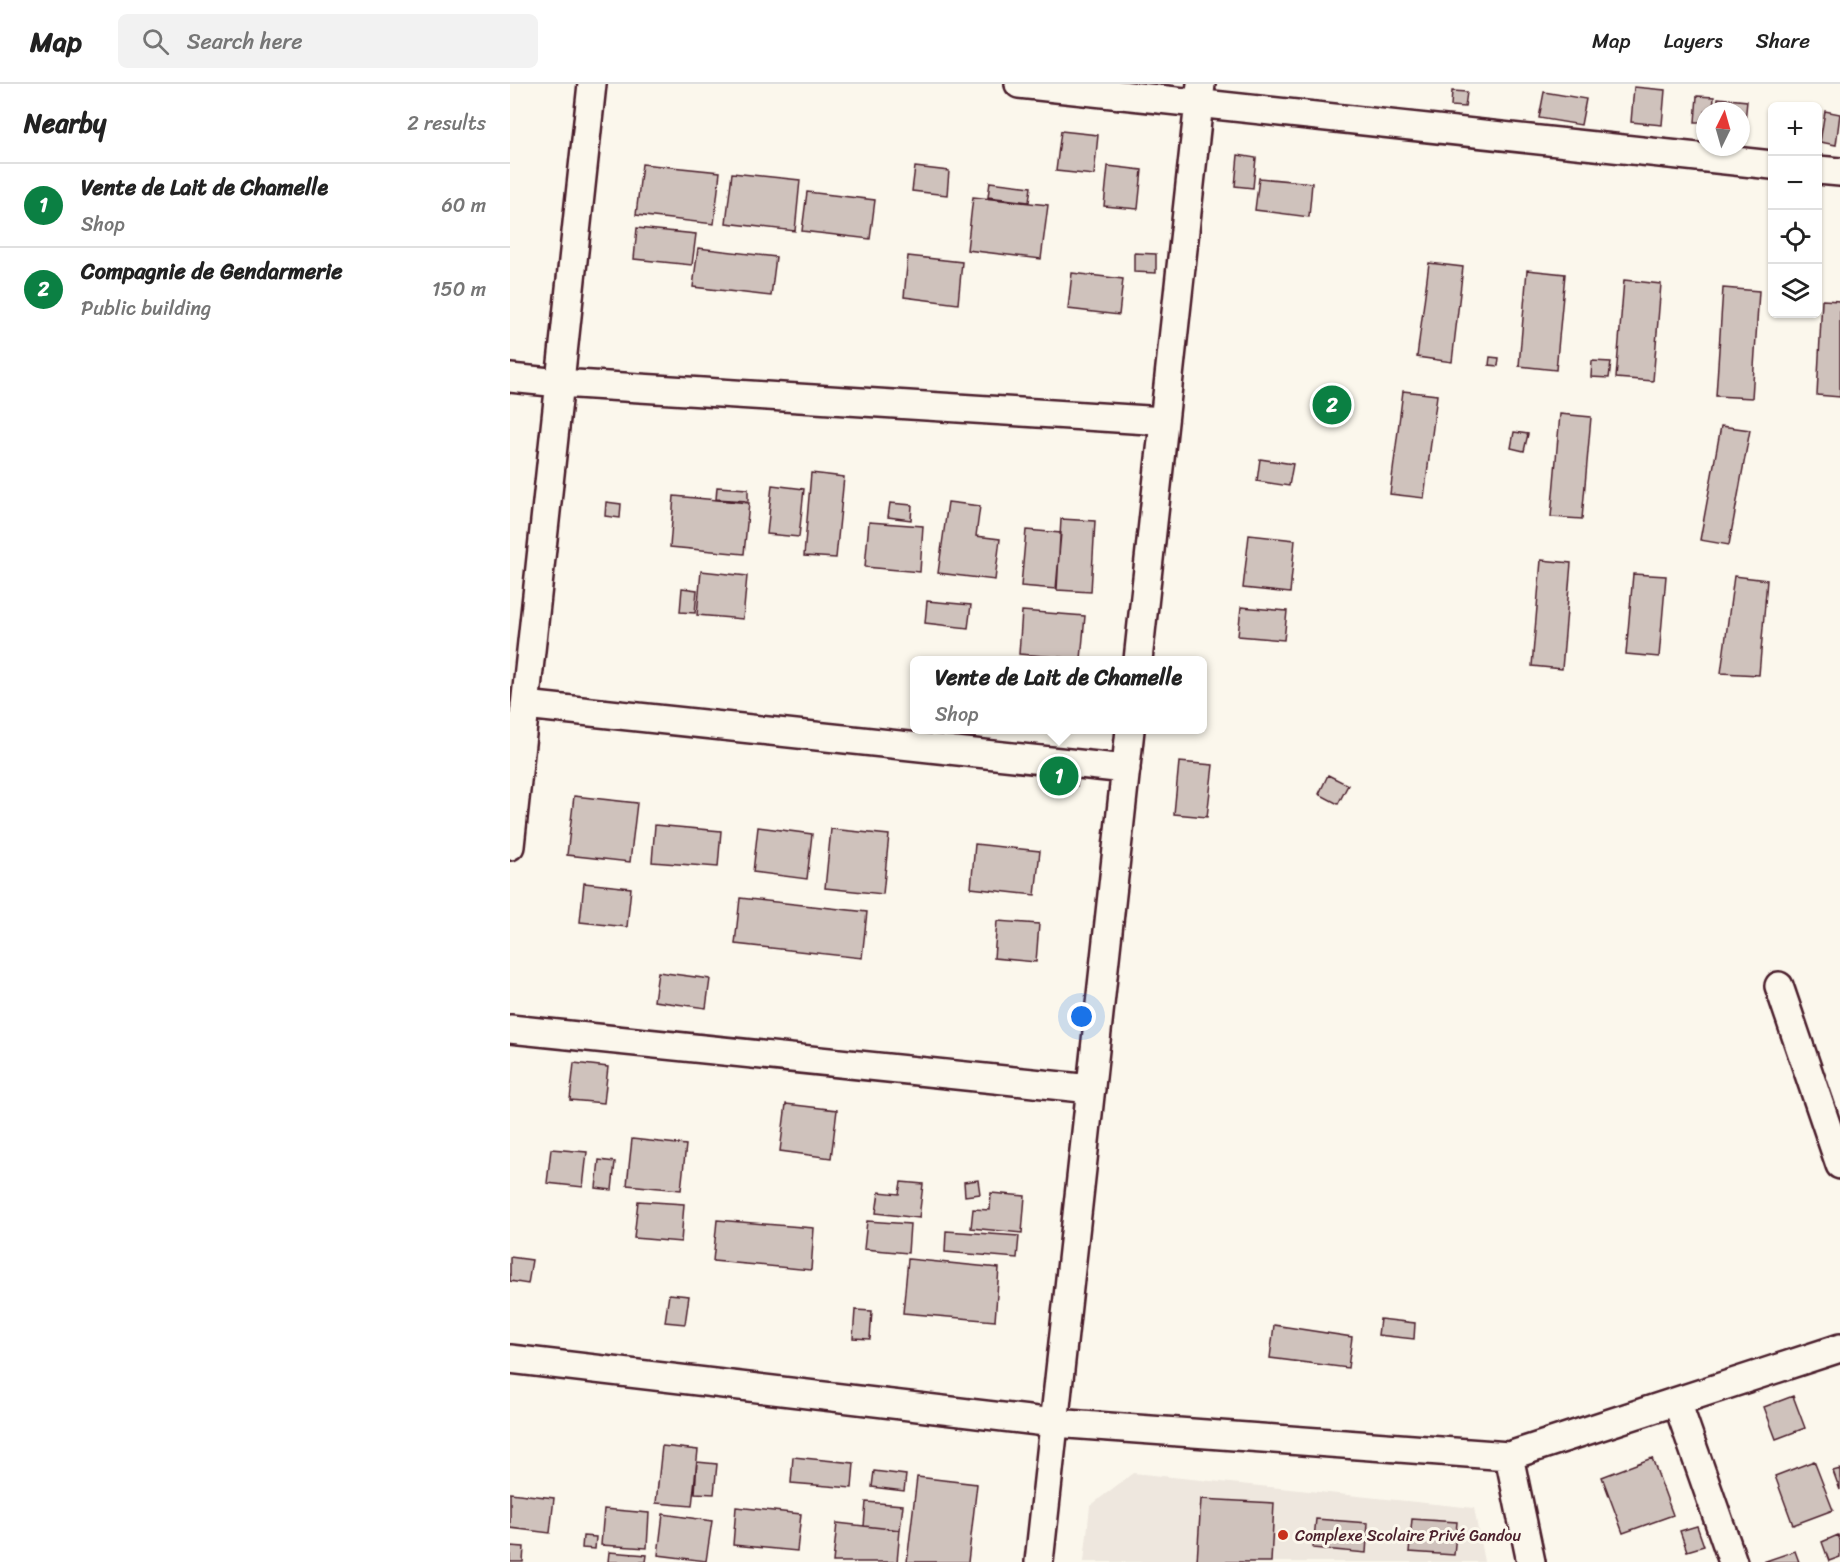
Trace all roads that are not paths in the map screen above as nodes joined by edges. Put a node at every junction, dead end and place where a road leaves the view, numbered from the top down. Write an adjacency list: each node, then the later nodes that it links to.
1 (592, 84): 8 (street)
2 (1019, 84): 3 (street)
3 (1200, 94): 4 (street); 9 (street)
4 (1768, 164)
5 (1822, 170): 6 (street)
6 (1840, 172)
7 (510, 378): 8 (street)
8 (560, 384): 9 (street); 11 (street)
9 (1164, 421): 10 (street)
10 (1138, 656)
11 (525, 705): 13 (street); 14 (street)
12 (1130, 734): 13 (street)
13 (1126, 769): 18 (street)
14 (513, 789): 15 (street)
15 (510, 846)
16 (1779, 986): 19 (street)
17 (510, 1029): 18 (street)
18 (1091, 1089): 23 (street)
19 (1840, 1165)
20 (1840, 1348): 22 (street)
21 (510, 1359): 23 (street)
22 (1677, 1402): 24 (street); 27 (street)
23 (1054, 1424): 24 (street); 25 (street)
24 (1509, 1456): 26 (street)
25 (1039, 1562)
26 (1531, 1562)
27 (1733, 1562)

